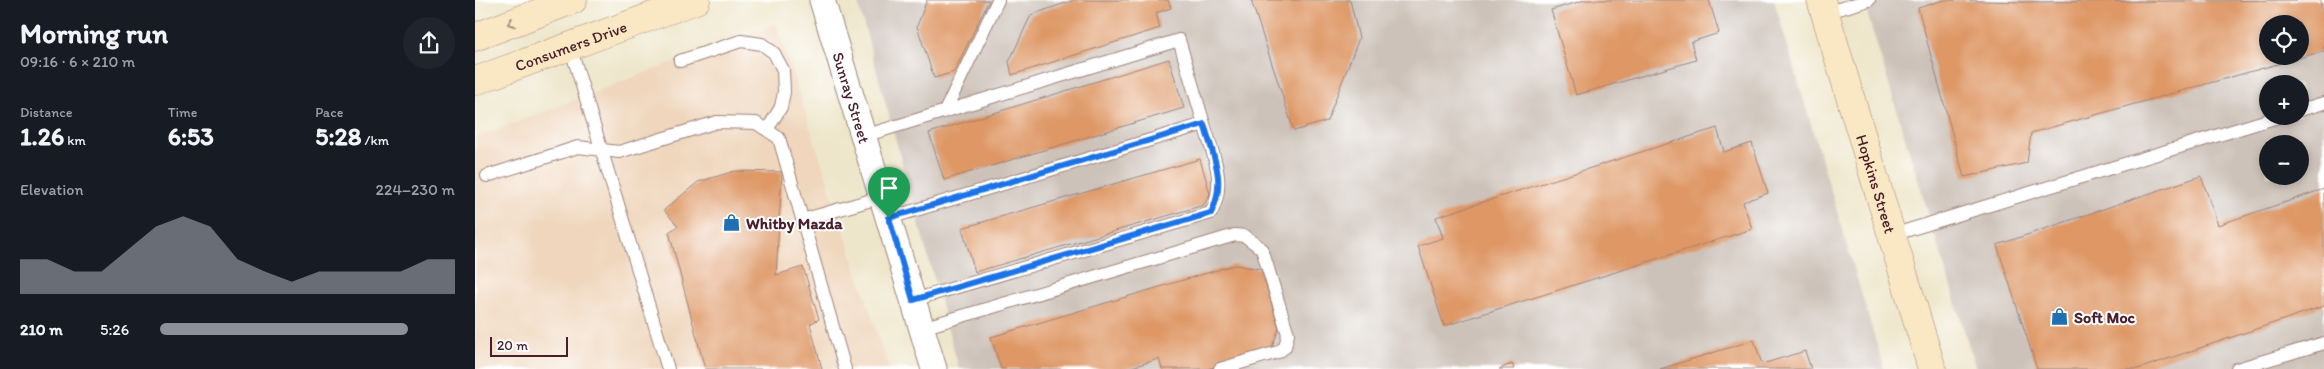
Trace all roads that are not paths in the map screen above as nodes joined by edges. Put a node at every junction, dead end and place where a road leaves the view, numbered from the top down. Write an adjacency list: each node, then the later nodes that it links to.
1 (573, 0): 7 (main road, one-way to 7)
2 (696, 0): 8 (main road, Consumers Drive)
3 (822, 0): 17 (street, Sunray Street)
4 (998, 0): 13 (lane)
5 (1869, 0): 6 (lane)
6 (1823, 7): 22 (main road, Hopkins Street)
7 (475, 37)
8 (570, 46): 10 (main road, Consumers Drive); 18 (lane)
9 (679, 61): 16 (lane)
10 (475, 81)
11 (2324, 103): 12 (lane)
12 (2309, 107)
13 (945, 111): 15 (lane); 17 (lane)
14 (2259, 123): 22 (lane)
15 (1204, 124): 20 (lane); 23 (lane)
16 (767, 130): 18 (lane); 21 (lane)
17 (863, 136): 20 (street, Sunray Street)
18 (601, 149): 19 (lane); 26 (lane)
19 (487, 176)
20 (885, 208): 21 (lane); 23 (street, Sunray Street)
21 (802, 220): 27 (lane)
22 (1892, 235): 30 (main road, Hopkins Street)
23 (913, 300): 24 (street, Sunray Street)
24 (922, 328): 28 (street, Sunray Street); 29 (lane)
25 (2324, 343): 31 (lane)
26 (668, 369)
27 (845, 369)
28 (935, 369)
29 (1220, 369)
30 (1931, 369)
31 (2237, 369)

